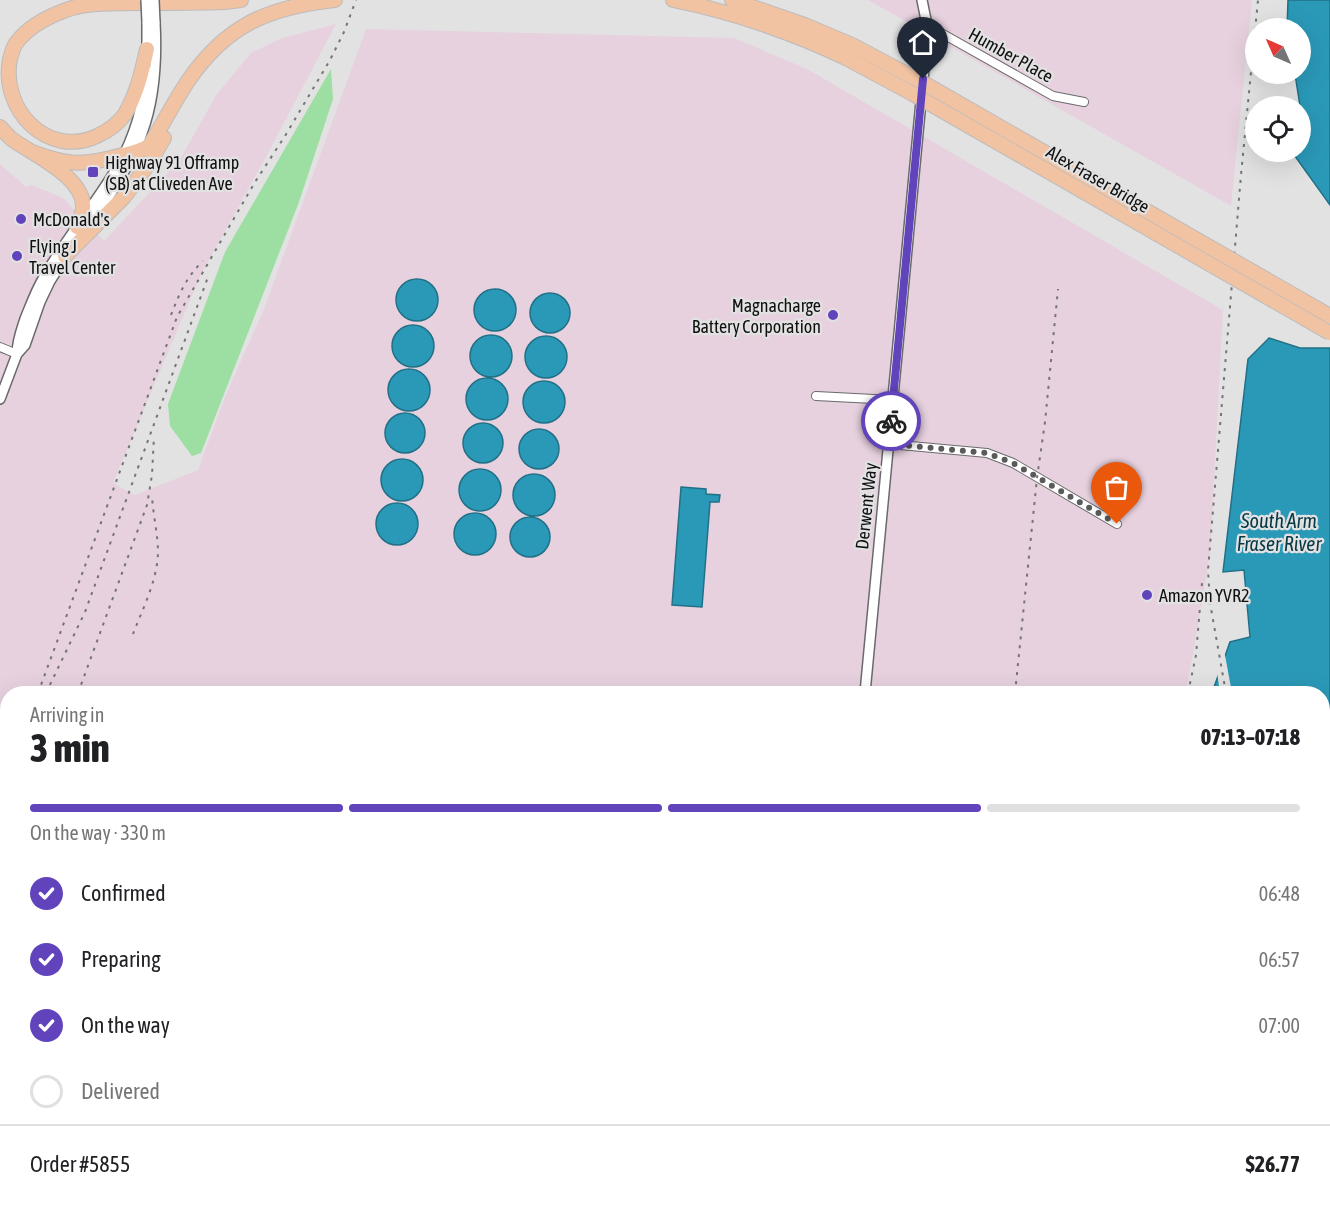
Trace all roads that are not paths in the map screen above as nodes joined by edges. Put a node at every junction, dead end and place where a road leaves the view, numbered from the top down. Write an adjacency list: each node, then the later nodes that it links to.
1 (146, 0): 9 (street, bridge)
2 (154, 0): 9 (street, bridge)
3 (241, 0): 12 (highway)
4 (335, 0): 8 (highway)
5 (673, 0): 20 (highway, Alex Fraser Bridge, bridge)
6 (732, 0): 19 (highway, Alex Fraser Bridge, bridge)
7 (922, 0): 10 (street, Derwent Way)
8 (330, 1): 11 (highway)
9 (151, 22): 12 (street); 16 (street)
10 (927, 25): 13 (street, Humber Place); 25 (street, Derwent Way)
11 (223, 41): 16 (highway); 18 (highway)
12 (147, 49): 16 (street)
13 (1084, 102)
14 (0, 127): 15 (highway)
15 (32, 152): 16 (highway); 17 (highway)
16 (129, 154): 17 (street); 18 (street)
17 (77, 227): 22 (street)
18 (65, 256): 22 (street)
19 (1330, 316)
20 (1330, 333)
21 (0, 347): 22 (street)
22 (17, 354): 24 (street)
23 (816, 396): 25 (street)
24 (0, 399)
25 (893, 400): 26 (street, Derwent Way)
26 (889, 444): 27 (street); 28 (street, Derwent Way)
27 (1117, 524)
28 (866, 686)

